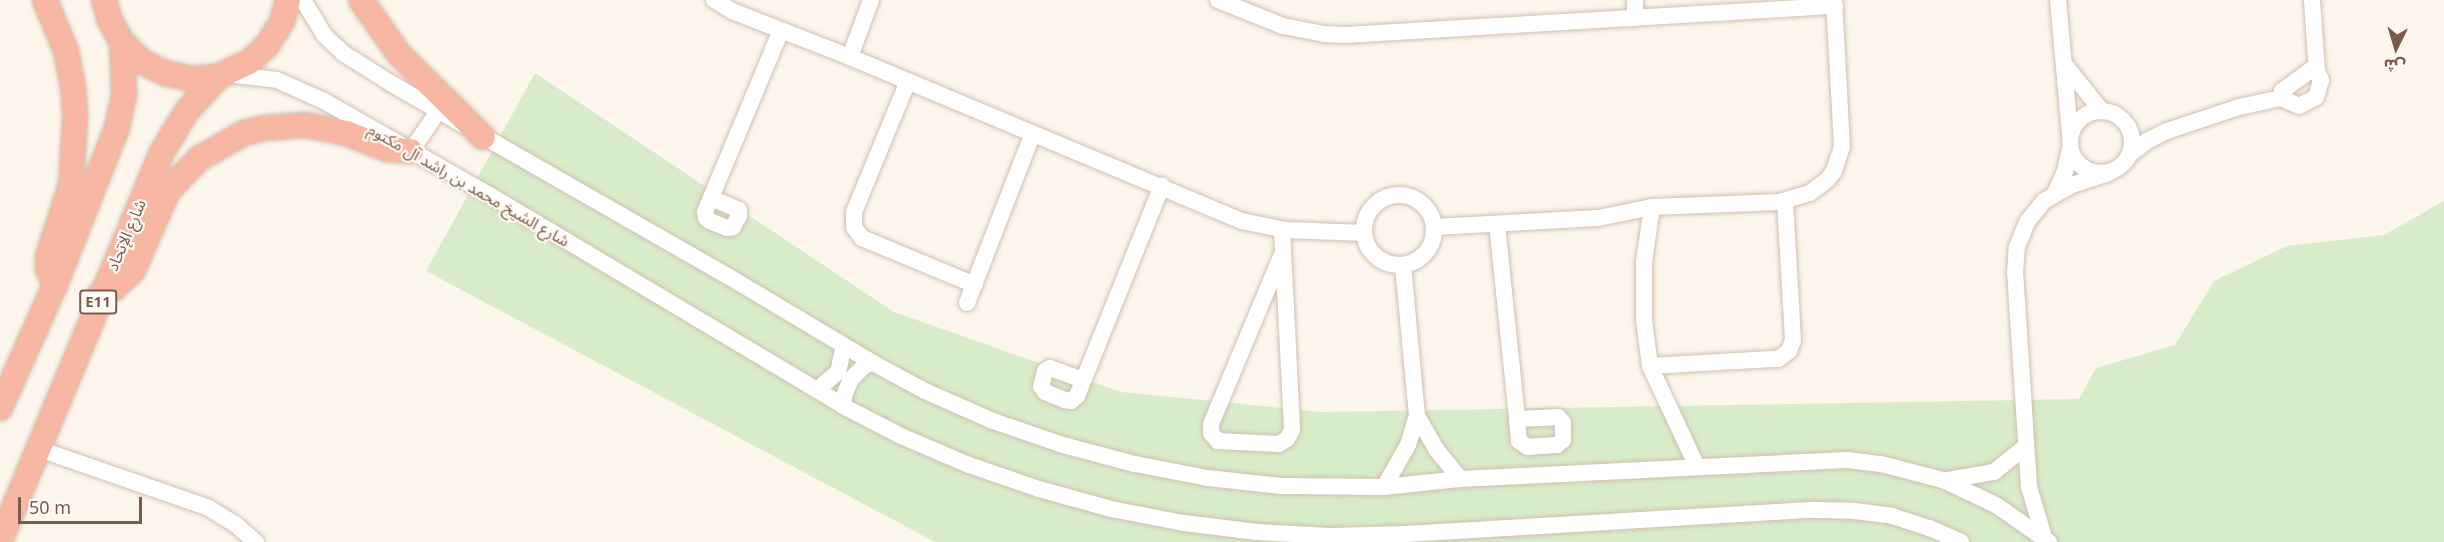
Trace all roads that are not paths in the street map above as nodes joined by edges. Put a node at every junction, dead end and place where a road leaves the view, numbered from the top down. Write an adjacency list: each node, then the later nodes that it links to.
1 (45, 0): 43 (highway)
2 (104, 0): 15 (highway)
3 (288, 0): 19 (highway)
4 (303, 0): 22 (street)
5 (361, 0): 27 (highway)
6 (714, 0): 14 (street)
7 (871, 0): 16 (street)
8 (1218, 0): 13 (street)
9 (1635, 0): 13 (street)
10 (2058, 0): 17 (street)
11 (2312, 0): 18 (street)
12 (1834, 3): 13 (street); 35 (street)
13 (1635, 18)
14 (781, 30): 16 (street); 34 (street)
15 (122, 42): 19 (highway); 43 (highway, E11)
16 (850, 57): 20 (street)
17 (2063, 62): 23 (street); 28 (street)
18 (2317, 71): 21 (street); 21 (street)
19 (223, 75): 29 (street, شارع الشيخ محمد بن راشد آل مكتوم); 45 (highway, شارع الإتحاد / E11)
20 (908, 81): 26 (street); 44 (street)
21 (2281, 98): 25 (street)
22 (439, 110): 27 (street); 29 (street)
23 (2101, 110): 24 (street); 28 (street)
24 (2126, 123): 25 (street); 30 (street)
25 (2167, 131): 30 (street)
26 (1034, 133): 32 (street); 44 (street)
27 (483, 137): 47 (street)
28 (2070, 142): 31 (street); 33 (street)
29 (411, 151): 45 (highway); 51 (street, شارع الشيخ محمد بن راشد آل مكتوم)
30 (2129, 156): 31 (street)
31 (2108, 173): 33 (street)
32 (1162, 186): 39 (street); 50 (street)
33 (2055, 194): 56 (street)
34 (711, 198)
35 (1785, 201): 36 (street); 49 (street)
36 (1652, 207): 37 (street); 49 (street)
37 (1497, 224): 38 (street); 55 (street)
38 (1435, 227): 40 (street); 42 (street)
39 (1282, 230): 40 (street); 41 (street)
40 (1364, 233): 42 (street)
41 (1283, 252): 41 (street)
42 (1402, 266): 54 (street)
43 (55, 285): 53 (highway, E11)
44 (975, 285): 46 (street)
45 (101, 293): 57 (highway, شارع الإتحاد / E11)
46 (967, 303)
47 (844, 346): 48 (street); 51 (street)
48 (873, 363): 52 (street); 61 (street)
49 (1650, 366): 58 (street)
50 (1083, 380)
51 (817, 390): 52 (street, شارع الشيخ محمد بن راشد آل مكتوم)
52 (843, 406): 65 (street, شارع الشيخ محمد بن راشد آل مكتوم)
53 (0, 408)
54 (1417, 416): 59 (street); 61 (street)
55 (1517, 419)
56 (2026, 446): 60 (street); 62 (street)
57 (39, 449): 63 (highway, شارع الإتحاد / E11); 64 (street)
58 (1696, 467): 59 (street); 60 (street)
59 (1460, 479): 61 (street)
60 (1943, 480): 62 (street)
61 (1384, 487)
62 (2047, 539)
63 (0, 541)
64 (256, 542)
65 (1961, 542)

